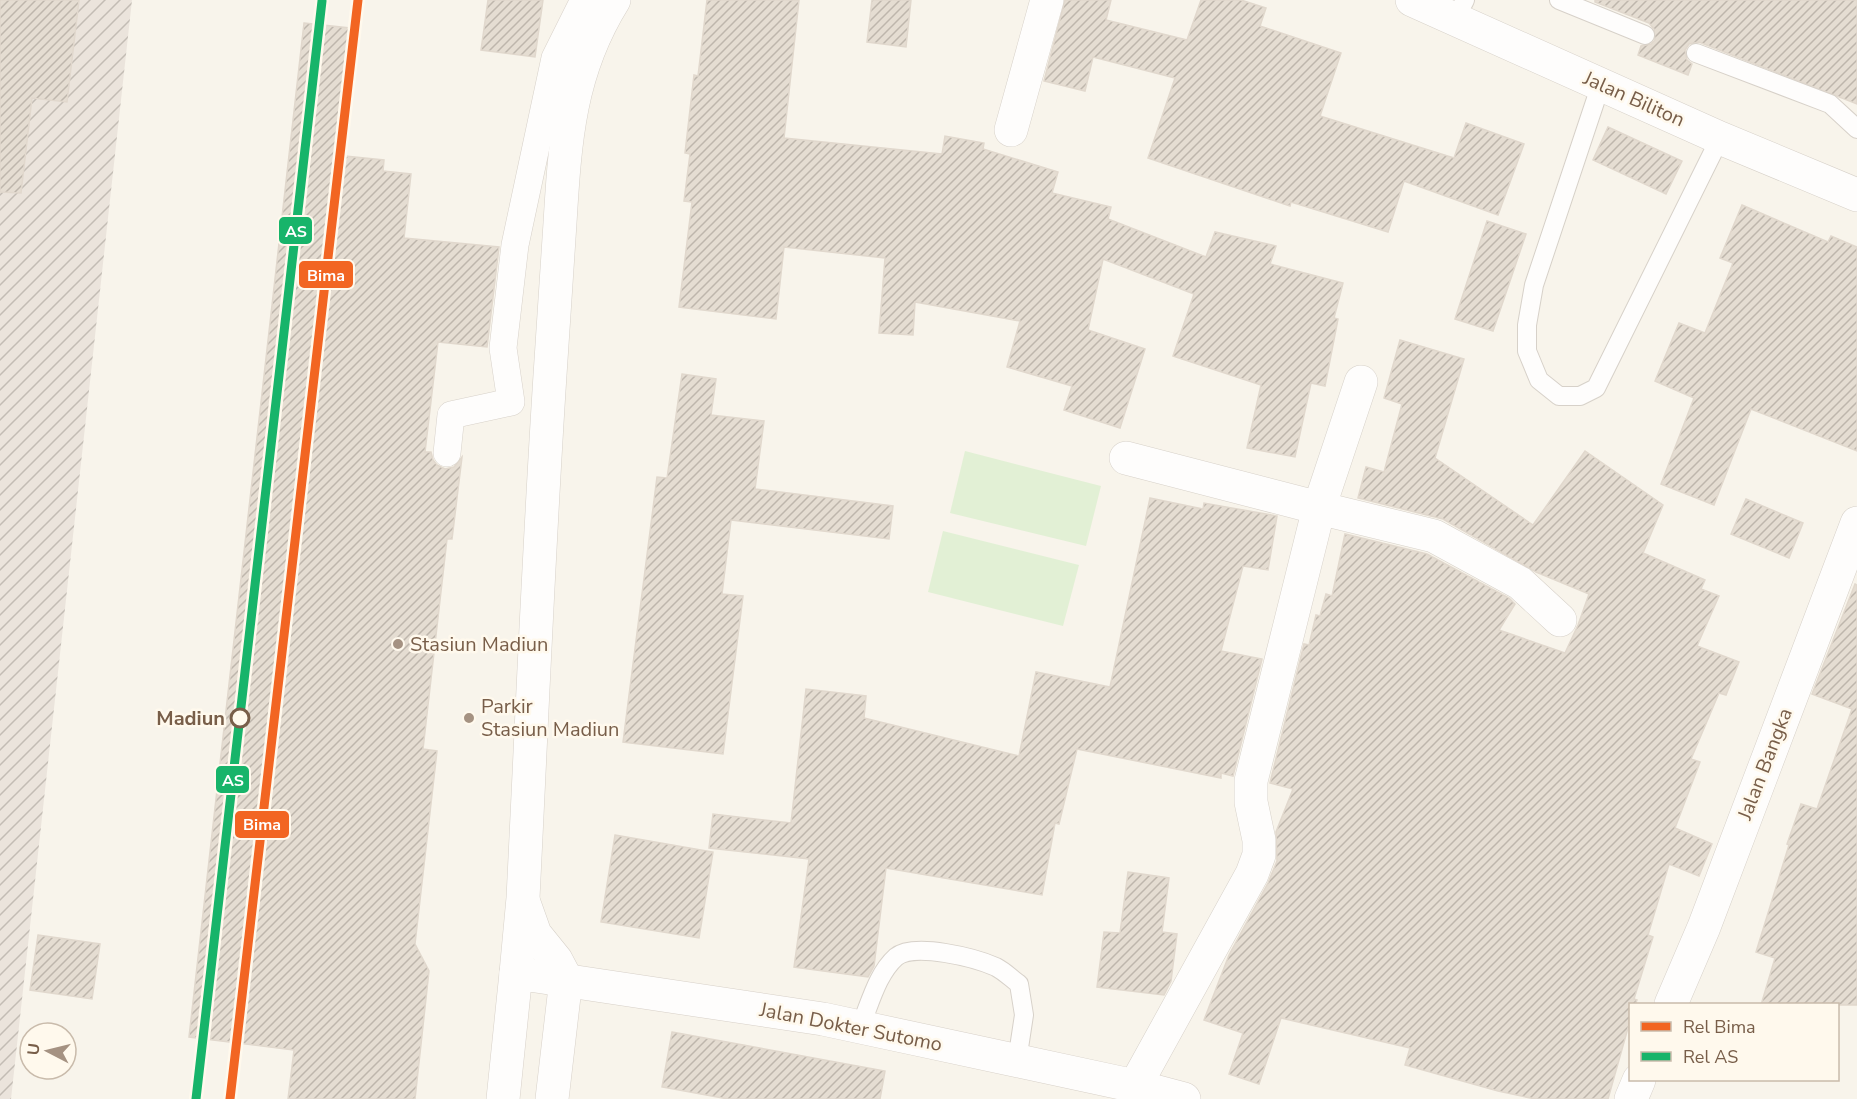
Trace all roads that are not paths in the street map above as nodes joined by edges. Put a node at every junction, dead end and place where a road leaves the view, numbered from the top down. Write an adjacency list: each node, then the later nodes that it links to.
1 (584, 0): 15 (street)
2 (614, 0): 20 (street)
3 (1047, 0): 11 (street)
4 (1412, 0): 6 (street, Jalan Biliton)
5 (1559, 0): 7 (lane)
6 (1460, 10): 9 (street, Jalan Biliton)
7 (1645, 35)
8 (1696, 53): 10 (lane)
9 (1601, 84): 12 (street, Jalan Biliton); 12 (lane)
10 (1857, 129)
11 (1011, 130)
12 (1720, 138): 13 (street, Jalan Biliton)
13 (1857, 195)
14 (1362, 382): 17 (street)
15 (447, 453)
16 (1126, 458): 17 (street)
17 (1319, 508): 19 (street); 27 (street)
18 (1857, 523): 23 (street, Jalan Bangka)
19 (1560, 620)
20 (523, 898): 21 (street); 22 (street)
21 (516, 973): 22 (street, Jalan Dokter Sutomo); 28 (street)
22 (566, 979): 24 (street, Jalan Dokter Sutomo); 29 (street)
23 (1672, 1003)
24 (860, 1027): 25 (street, Jalan Dokter Sutomo); 25 (lane)
25 (1017, 1060): 27 (street, Jalan Dokter Sutomo)
26 (1639, 1081): 31 (street)
27 (1135, 1086): 30 (street, Jalan Dokter Sutomo)
28 (503, 1099)
29 (552, 1099)
30 (1184, 1099)
31 (1631, 1099)

